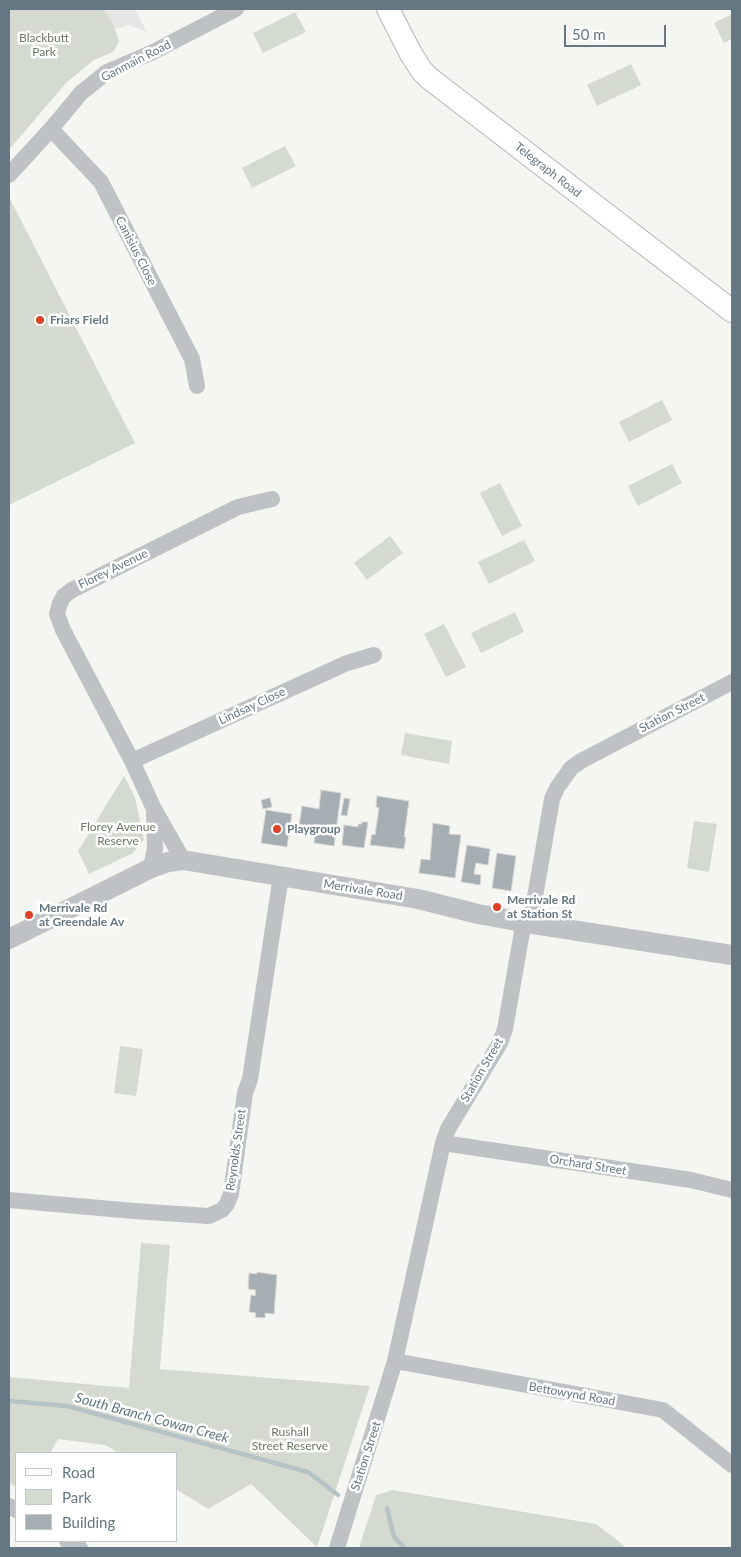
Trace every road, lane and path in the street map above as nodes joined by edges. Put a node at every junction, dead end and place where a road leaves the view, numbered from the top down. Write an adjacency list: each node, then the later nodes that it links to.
1 (236, 9): 3 (street, Ganmain Road)
2 (388, 9): 5 (main road, Telegraph Road)
3 (51, 129): 4 (street, Ganmain Road); 6 (street, Canisius Close)
4 (9, 175)
5 (732, 311)
6 (197, 386)
7 (272, 499): 10 (street, Florey Avenue)
8 (374, 655): 10 (street, Lindsay Close)
9 (732, 682): 15 (street, Station Street)
10 (132, 761): 11 (street, Florey Avenue)
11 (154, 809): 12 (street, Florey Avenue); 13 (street, Florey Avenue)
12 (183, 860): 13 (street, Merrivale Road); 14 (street, Merrivale Road)
13 (151, 868): 16 (street, Merrivale Road)
14 (281, 876): 15 (street, Merrivale Road); 20 (street, Reynolds Street)
15 (527, 923): 17 (street, Merrivale Road); 18 (street, Station Street)
16 (9, 938)
17 (732, 955)
18 (443, 1143): 19 (street, Orchard Street); 21 (street, Station Street)
19 (732, 1190)
20 (9, 1200)
21 (395, 1361): 22 (street, Bettowynd Road); 23 (street, Station Street)
22 (732, 1465)
23 (337, 1548)

